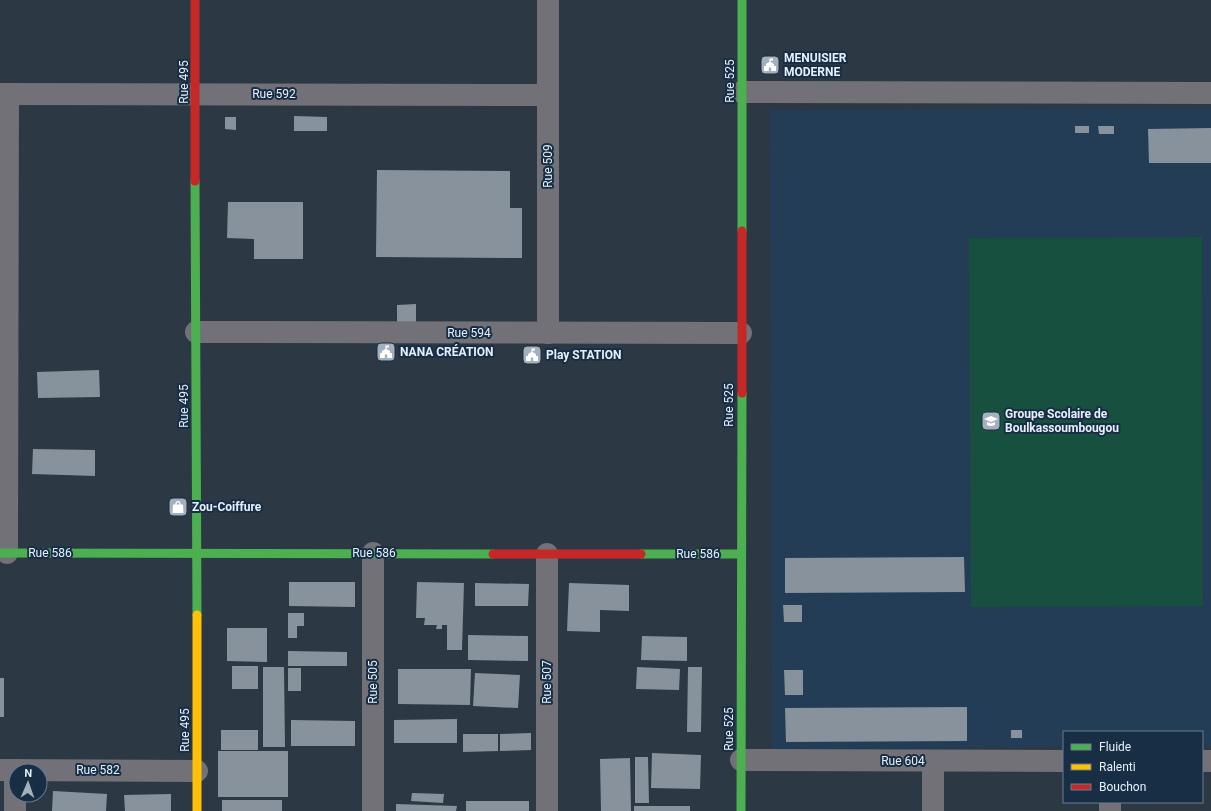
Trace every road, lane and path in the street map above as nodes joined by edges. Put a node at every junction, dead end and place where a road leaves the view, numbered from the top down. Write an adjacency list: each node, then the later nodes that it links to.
1 (195, 0): 7 (street, Rue 495)
2 (548, 0): 8 (street, Rue 509)
3 (742, 0): 4 (street, Rue 525)
4 (742, 92): 5 (street); 11 (street, Rue 525)
5 (1211, 93)
6 (4, 94): 7 (street, Rue 592); 12 (street, Rue 586)
7 (196, 94): 8 (street, Rue 592); 9 (street, Rue 495)
8 (548, 95): 10 (street, Rue 509)
9 (196, 332): 10 (street, Rue 594); 13 (street, Rue 495)
10 (548, 333): 11 (street, Rue 594)
11 (742, 333): 16 (street, Rue 525)
12 (4, 553): 13 (street, Rue 586)
13 (196, 553): 14 (street, Rue 586); 21 (street, Rue 495)
14 (373, 553): 15 (street, Rue 586); 23 (street, Rue 505)
15 (547, 554): 16 (street, Rue 586); 24 (street, Rue 507)
16 (741, 554): 17 (street, Rue 525)
17 (741, 760): 18 (street, Rue 604); 25 (street, Rue 525)
18 (933, 761): 19 (street, Rue 604); 26 (street)
19 (1063, 761)
20 (48, 770): 21 (street, Rue 582)
21 (197, 771): 22 (street, Rue 495)
22 (197, 811)
23 (373, 811)
24 (547, 811)
25 (741, 811)
26 (932, 811)

